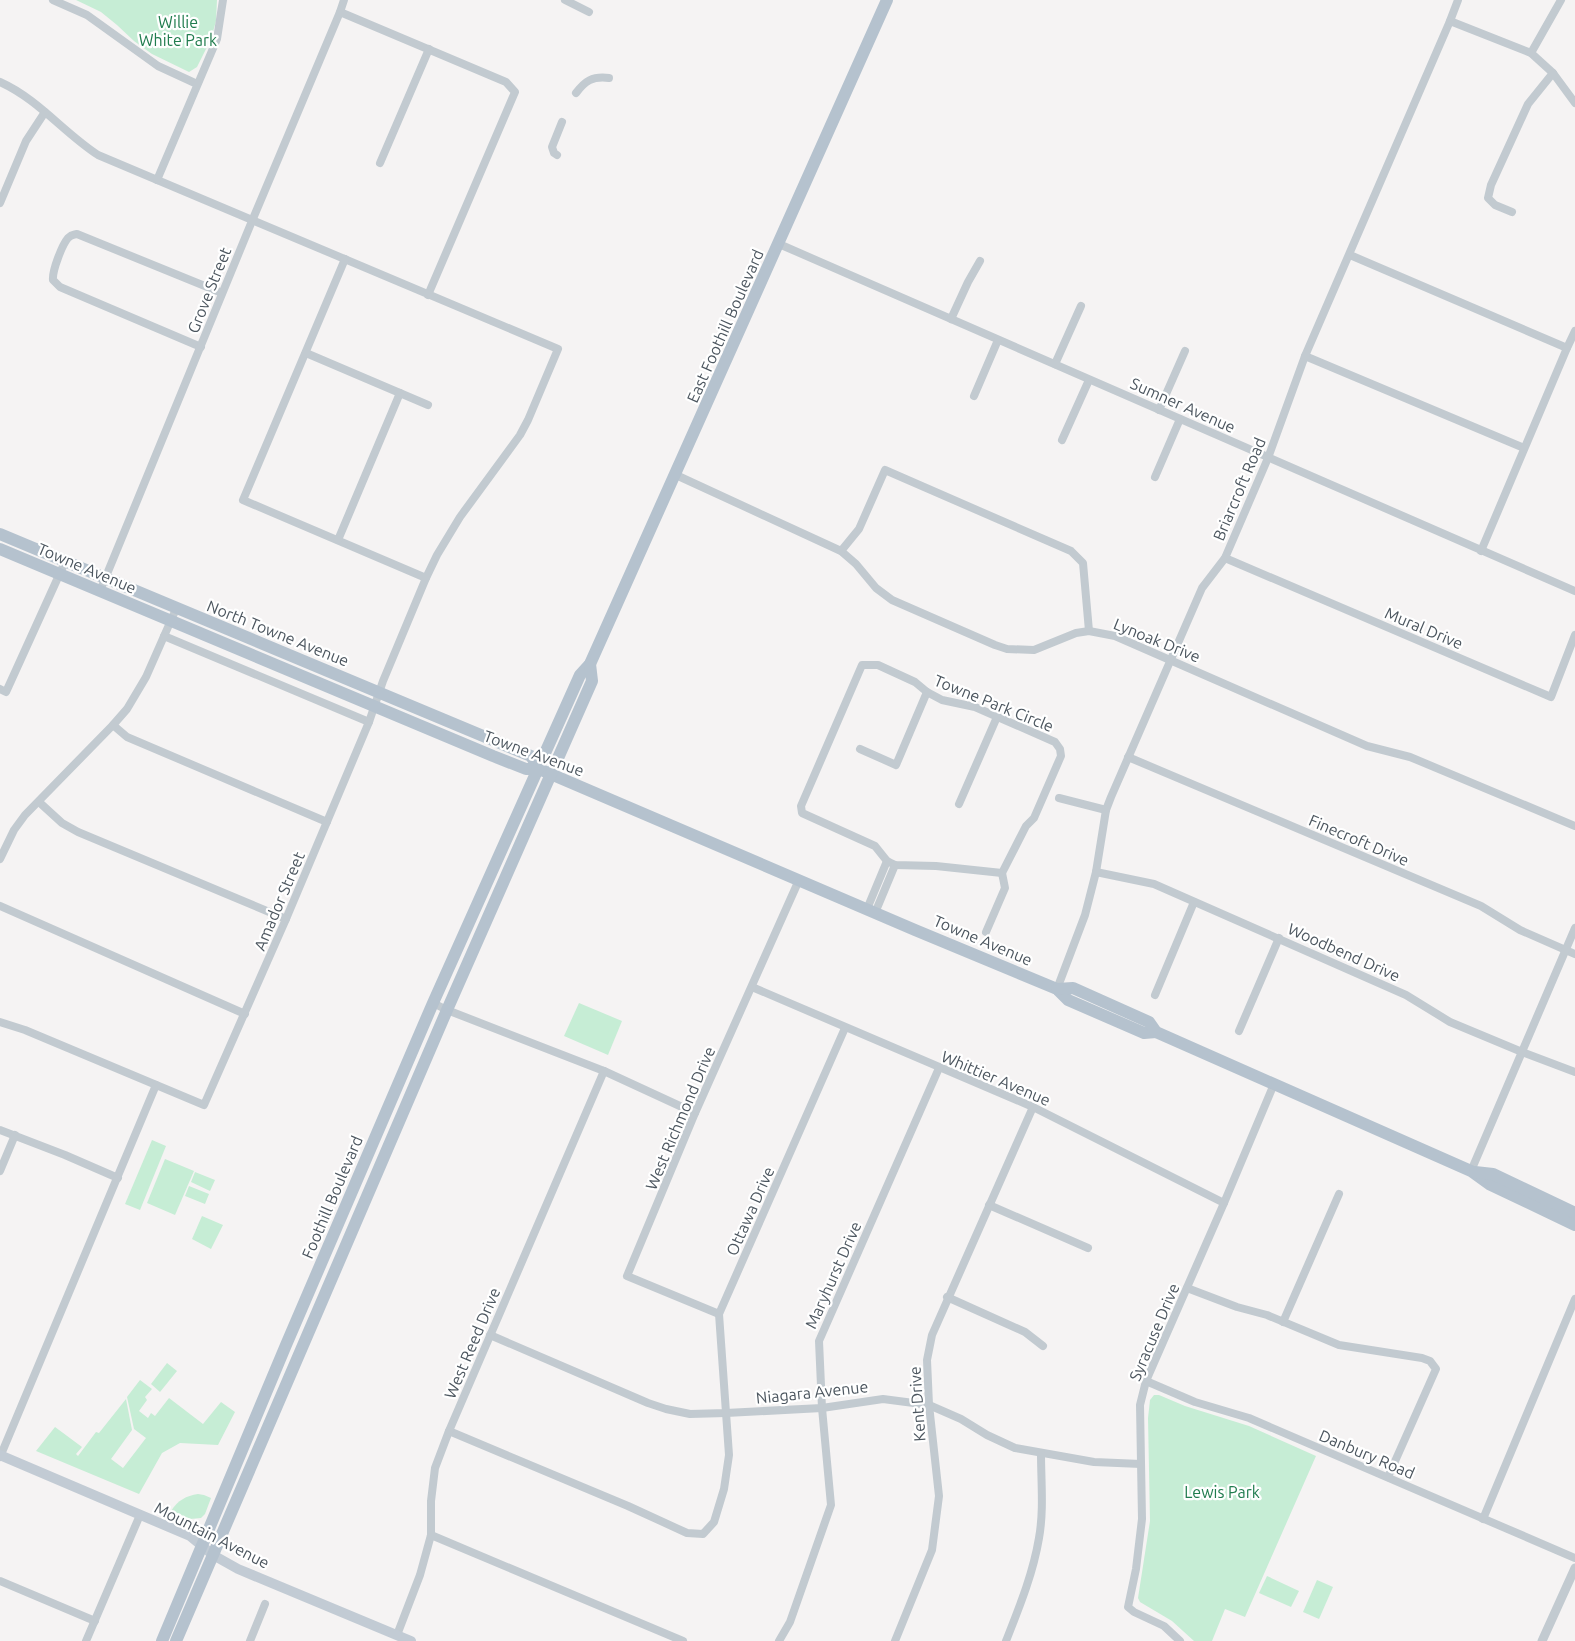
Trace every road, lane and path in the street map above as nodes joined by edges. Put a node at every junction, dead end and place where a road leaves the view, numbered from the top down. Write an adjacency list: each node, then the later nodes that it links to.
1 (53, 0): 16 (street)
2 (223, 0): 16 (street)
3 (344, 0): 8 (street, Grove Street)
4 (565, 0): 9 (street)
5 (887, 0): 27 (main road, East Foothill Boulevard)
6 (1458, 0): 10 (street, Briarcroft Road)
7 (1561, 0): 12 (street)
8 (340, 12): 11 (street); 26 (street, Grove Street)
9 (590, 12)
10 (1450, 21): 12 (street); 28 (street, Briarcroft Road)
11 (429, 49): 22 (street); 32 (street)
12 (1531, 52): 13 (street)
13 (1553, 73): 18 (street); 25 (street)
14 (609, 78): 17 (street)
15 (0, 82): 19 (street)
16 (197, 84): 23 (street)
17 (576, 93)
18 (1575, 103)
19 (45, 112): 23 (street); 24 (street)
20 (562, 122): 21 (street)
21 (557, 155)
22 (380, 163)
23 (156, 180): 26 (street)
24 (0, 203)
25 (1512, 212)
26 (252, 221): 29 (street); 31 (street, Grove Street)
27 (779, 244): 34 (street, Sumner Avenue); 52 (main road, East Foothill Boulevard)
28 (1350, 255): 38 (street); 41 (street, Briarcroft Road)
29 (345, 259): 32 (street); 40 (street)
30 (980, 261): 34 (street)
31 (222, 293): 37 (street, Grove Street); 37 (street)
32 (428, 295): 62 (street, Amador Street)
33 (1081, 306): 42 (street)
34 (951, 319): 36 (street, Sumner Avenue)
35 (1575, 331): 38 (street)
36 (998, 340): 42 (street, Sumner Avenue); 45 (street)
37 (201, 347): 63 (street, Grove Street)
38 (1567, 348): 50 (street)
39 (1185, 351): 47 (street)
40 (306, 353): 44 (street); 55 (street)
41 (1305, 356): 50 (street); 51 (street, Briarcroft Road)
42 (1055, 364): 43 (street, Sumner Avenue)
43 (1089, 380): 47 (street, Sumner Avenue); 49 (street)
44 (400, 393): 46 (street); 55 (street)
45 (974, 396)
46 (428, 405)
47 (1159, 410): 48 (street, Sumner Avenue)
48 (1180, 419): 51 (street, Sumner Avenue); 53 (street)
49 (1062, 440)
50 (1524, 448): 58 (street)
51 (1268, 458): 58 (street, Sumner Avenue); 59 (street, Briarcroft Road)
52 (676, 475): 57 (street, Lynoak Drive); 72 (main road, East Foothill Boulevard)
53 (1155, 477)
54 (0, 534): 60 (main road, North Towne Avenue)
55 (338, 540): 62 (street)
56 (0, 549): 61 (main road, Towne Avenue)
57 (840, 551): 68 (street, Lynoak Drive); 68 (street)
58 (1481, 551): 65 (street, Sumner Avenue)
59 (1225, 558): 69 (street, Mural Drive); 71 (street, Briarcroft Road)
60 (65, 562): 61 (street); 63 (main road, North Towne Avenue)
61 (60, 574): 64 (main road, Towne Avenue); 73 (street)
62 (426, 578): 74 (street, Amador Street)
63 (105, 579): 64 (street, Grove Street); 66 (main road, North Towne Avenue)
64 (100, 591): 67 (main road, Towne Avenue)
65 (1575, 591)
66 (176, 609): 67 (street); 74 (main road, North Towne Avenue)
67 (170, 621): 70 (street); 76 (main road, Towne Avenue)
68 (1089, 632): 71 (street, Lynoak Drive)
69 (1575, 635)
70 (164, 636): 78 (street); 79 (street)
71 (1171, 659): 81 (street, Briarcroft Road); 89 (street, Lynoak Drive)
72 (591, 664): 82 (main road, East Foothill Boulevard); 83 (main road, East Foothill Boulevard)
73 (3, 691)
74 (378, 692): 76 (street, Amador Street); 82 (main road, North Towne Avenue)
75 (927, 692): 77 (street, Towne Park Circle); 80 (street); 91 (street, Towne Park Circle)
76 (374, 705): 78 (street, Amador Street); 82 (main road, Towne Avenue)
77 (997, 717): 86 (street); 93 (street, Towne Park Circle)
78 (369, 722): 88 (street, Amador Street)
79 (114, 725): 85 (street); 88 (street)
80 (860, 749)
81 (1128, 757): 87 (street, Briarcroft Road); 102 (street, Finecroft Drive)
82 (539, 768): 83 (main road, Towne Avenue); 107 (main road, Foothill Boulevard)
83 (551, 774): 94 (main road, Towne Avenue); 108 (main road, Foothill Boulevard)
84 (1059, 798): 87 (street)
85 (39, 802): 90 (street); 98 (street)
86 (959, 804)
87 (1106, 810): 92 (street, Briarcroft Road)
88 (327, 822): 98 (street, Amador Street)
89 (1575, 826)
90 (0, 859)
91 (891, 863): 93 (street); 97 (street)
92 (1096, 872): 95 (street, Woodbend Drive); 105 (street, Briarcroft Road)
93 (1002, 873): 100 (street)
94 (799, 880): 97 (main road, Towne Avenue); 104 (street, West Richmond Drive)
95 (1194, 902): 101 (street, Woodbend Drive); 106 (street)
96 (0, 906): 109 (street)
97 (871, 911): 105 (main road, Towne Avenue)
98 (286, 919): 109 (street, Amador Street)
99 (1575, 928): 102 (street)
100 (986, 932)
101 (1279, 938): 112 (street); 113 (street, Woodbend Drive)
102 (1565, 950): 103 (street, Finecroft Drive); 113 (street)
103 (1575, 954)
104 (752, 987): 111 (street, Whittier Avenue); 120 (street, West Richmond Drive)
105 (1057, 989): 117 (main road, Towne Avenue)
106 (1155, 995)
107 (433, 1003): 108 (street); 152 (main road, Foothill Boulevard)
108 (447, 1010): 115 (street); 153 (main road, Foothill Boulevard)
109 (245, 1014): 118 (street, Amador Street)
110 (0, 1022): 118 (street)
111 (845, 1028): 114 (street, Whittier Avenue); 136 (street, Ottawa Drive)
112 (1239, 1031)
113 (1522, 1052): 116 (street, Woodbend Drive); 124 (street)
114 (939, 1068): 119 (street, Whittier Avenue); 142 (street, Maryhurst Drive)
115 (604, 1071): 120 (street); 138 (street, West Reed Drive)
116 (1575, 1072)
117 (1274, 1084): 124 (main road, Towne Avenue); 128 (street, Syracuse Drive)
118 (156, 1085): 125 (street)
119 (1033, 1107): 128 (street, Whittier Avenue); 129 (street, Kent Drive)
120 (695, 1113): 136 (street, West Richmond Drive)
121 (0, 1130): 122 (street)
122 (15, 1135): 123 (street); 125 (street)
123 (0, 1171)
124 (1471, 1171): 127 (main road, Towne Avenue)
125 (118, 1178): 146 (street)
126 (1339, 1194): 137 (street)
127 (1529, 1197): 130 (main road, Towne Avenue); 131 (main road, Towne Avenue)
128 (1224, 1203): 133 (street, Syracuse Drive)
129 (989, 1205): 132 (street); 134 (street, Kent Drive)
130 (1575, 1213)
131 (1575, 1224)
132 (1088, 1248)
133 (1187, 1288): 137 (street); 140 (street, Syracuse Drive)
134 (947, 1298): 139 (street); 141 (street, Kent Drive)
135 (1575, 1299): 150 (street)
136 (719, 1314): 143 (street, Ottawa Drive)
137 (1283, 1322): 148 (street)
138 (490, 1335): 143 (street, Niagara Avenue); 144 (street, West Reed Drive)
139 (1043, 1346)
140 (1146, 1381): 147 (street, Syracuse Drive); 148 (street, Danbury Road)
141 (929, 1405): 142 (street, Niagara Avenue); 145 (street, Niagara Avenue); 167 (street, Kent Drive)
142 (822, 1408): 143 (street, Niagara Avenue); 166 (street, Maryhurst Drive)
143 (726, 1413): 144 (street, Ottawa Drive)
144 (449, 1431): 151 (street, West Reed Drive)
145 (1041, 1454): 147 (street, Niagara Avenue); 168 (street)
146 (0, 1456): 149 (main road, Mountain Avenue)
147 (1141, 1464): 169 (street, Syracuse Drive)
148 (1388, 1478): 150 (street, Danbury Road)
149 (140, 1515): 152 (main road, Mountain Avenue); 158 (street)
150 (1483, 1519): 154 (street, Danbury Road)
151 (431, 1535): 159 (street, West Reed Drive); 165 (street)
152 (202, 1546): 153 (main road, Mountain Avenue); 161 (main road, Foothill Boulevard)
153 (213, 1555): 159 (main road, Mountain Avenue); 162 (main road, Foothill Boulevard)
154 (1575, 1558)
155 (1575, 1568): 170 (street)
156 (0, 1581): 158 (street)
157 (265, 1604): 163 (street)
158 (95, 1621): 160 (street)
159 (397, 1635): 164 (main road, Mountain Avenue)
160 (86, 1641)
161 (162, 1641)
162 (176, 1641)
163 (250, 1641)
164 (411, 1641)
165 (683, 1641)
166 (779, 1641)
167 (895, 1641)
168 (1006, 1641)
169 (1180, 1641)
170 (1542, 1641)

